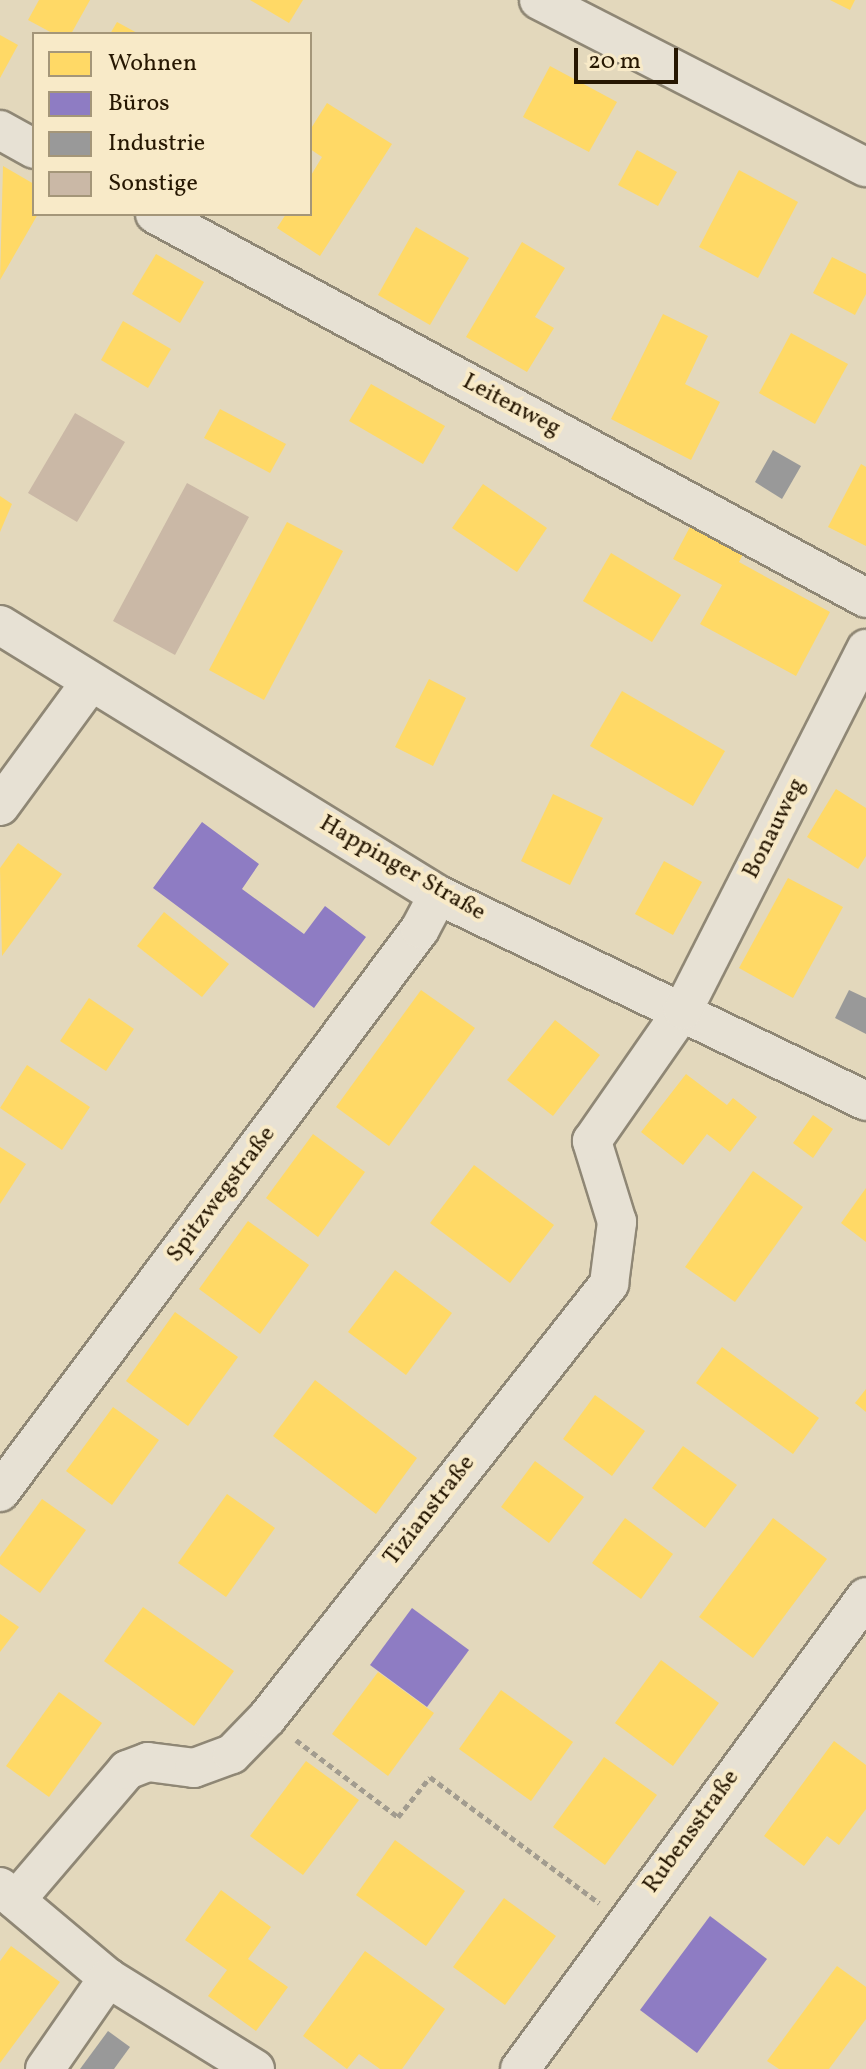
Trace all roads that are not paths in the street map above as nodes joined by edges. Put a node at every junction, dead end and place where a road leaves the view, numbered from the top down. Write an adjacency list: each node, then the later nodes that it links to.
1 (539, 0): 4 (street)
2 (0, 130): 3 (street)
3 (32, 148)
4 (866, 167)
5 (159, 216): 6 (street, Leitenweg)
6 (866, 598)
7 (0, 625): 9 (street, Happinger Straße)
8 (866, 649): 12 (street, Bonauweg)
9 (90, 683): 10 (street); 11 (street, Happinger Straße)
10 (0, 806)
11 (438, 895): 12 (street, Happinger Straße); 14 (street, Spitzwegstraße)
12 (683, 1010): 13 (street, Happinger Straße); 16 (street, Tizianstraße)
13 (866, 1101)
14 (0, 1492)
15 (866, 1597): 20 (street, Rubensstraße)
16 (8, 1894): 17 (street)
17 (108, 1978): 18 (street); 19 (street)
18 (45, 2069)
19 (255, 2069)
20 (520, 2069)

